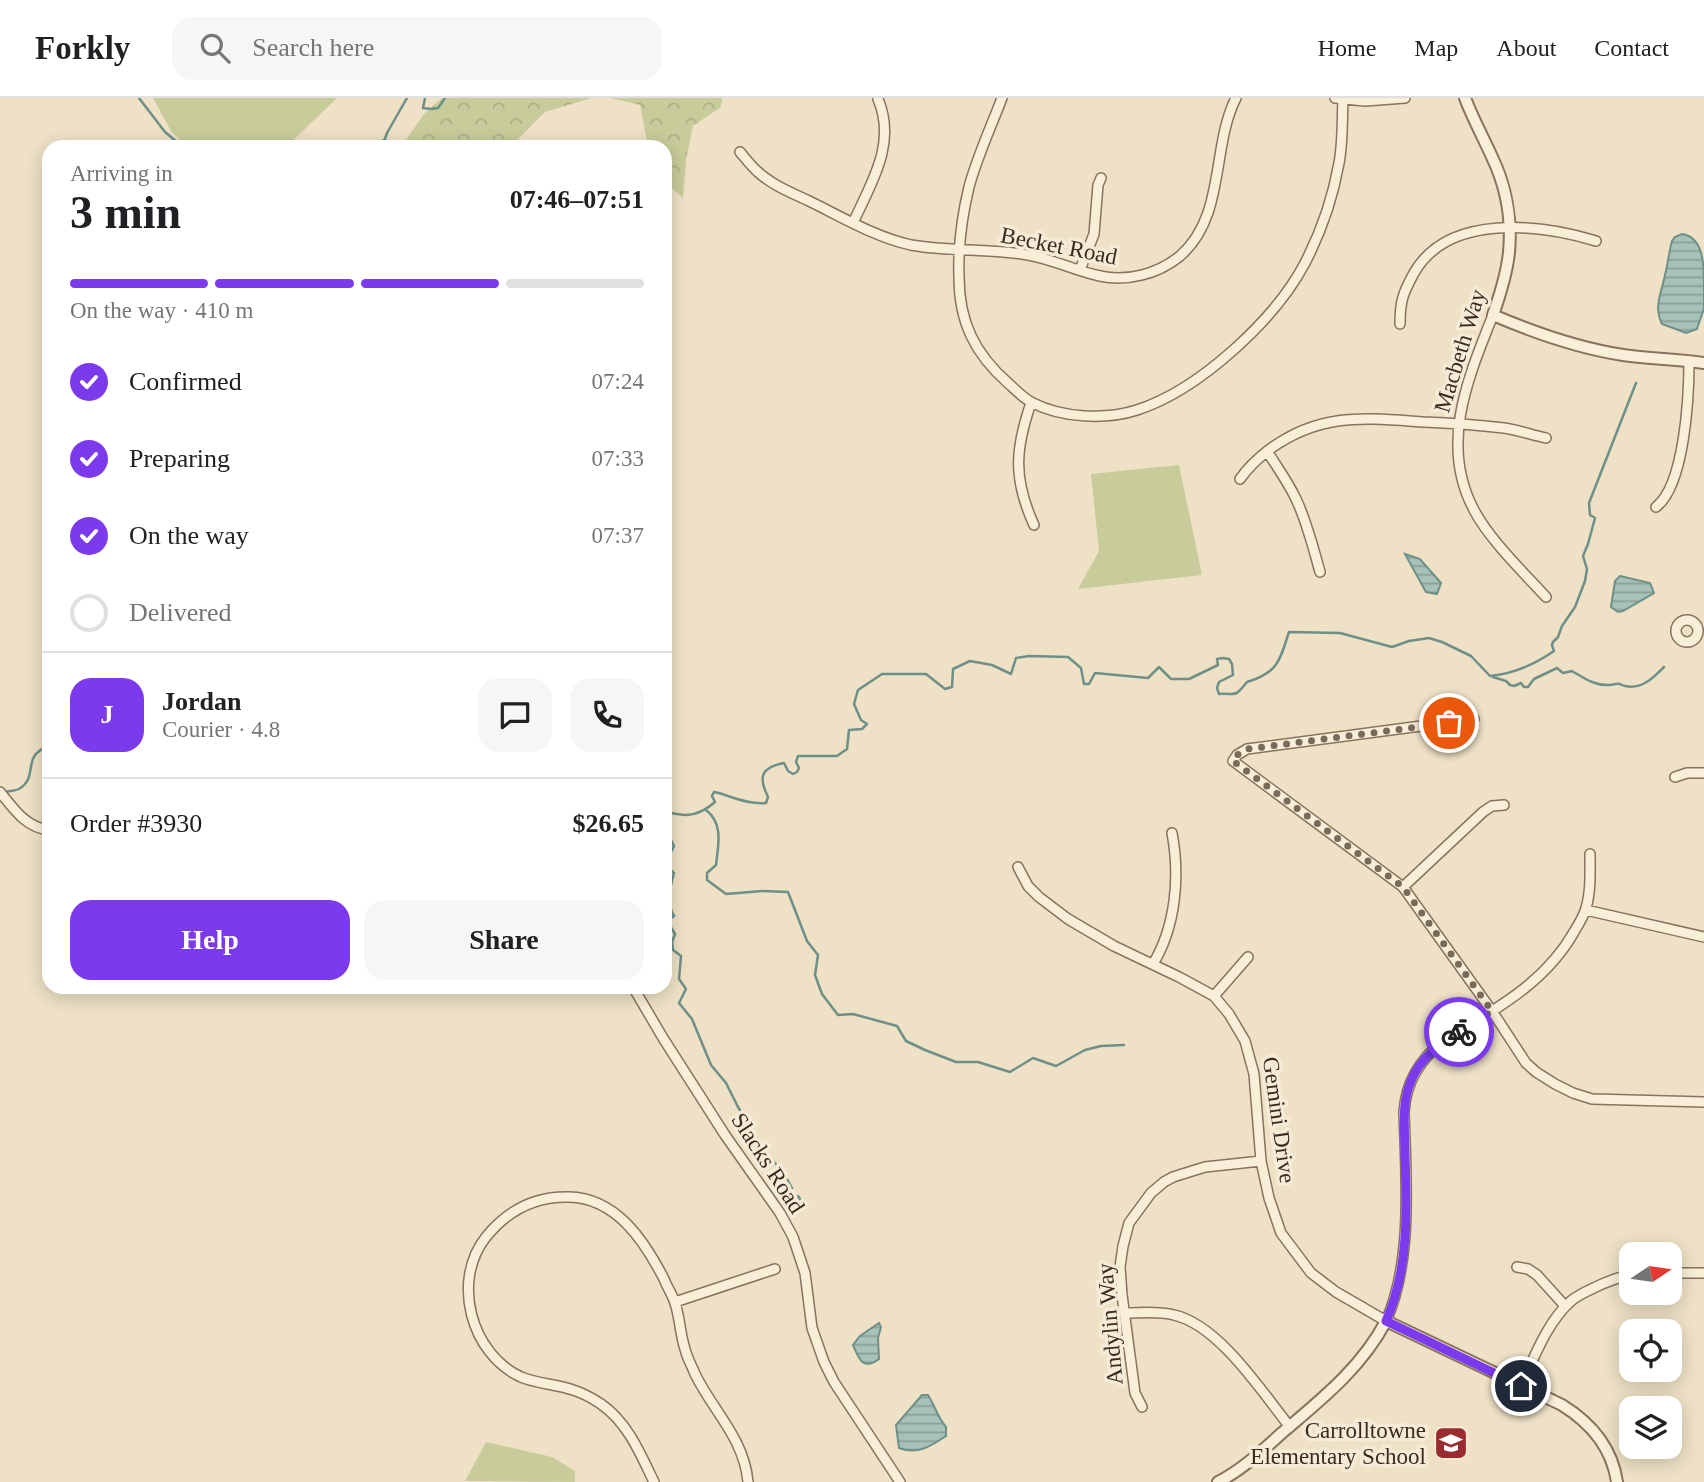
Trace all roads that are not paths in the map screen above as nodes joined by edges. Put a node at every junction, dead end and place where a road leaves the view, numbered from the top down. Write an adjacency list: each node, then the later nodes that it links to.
1 (1002, 98): 12 (street)
2 (1236, 98): 13 (street, Becket Road)
3 (1405, 98): 6 (street)
4 (1465, 98): 10 (street, Macbeth Way)
5 (878, 99): 9 (street)
6 (1339, 99): 19 (street)
7 (740, 152): 9 (street, Becket Road)
8 (1101, 178): 13 (street)
9 (853, 223): 12 (street, Becket Road)
10 (1509, 229): 11 (street); 14 (street, Macbeth Way); 15 (street)
11 (1596, 242)
12 (960, 250): 13 (street, Becket Road); 19 (street)
13 (1080, 270)
14 (1493, 315): 17 (street); 20 (street, Macbeth Way)
15 (1400, 324)
16 (1704, 357): 17 (street)
17 (1689, 361): 18 (street); 24 (street)
18 (1704, 363)
19 (1031, 403): 25 (street)
20 (1458, 423): 21 (street); 22 (street); 27 (street, Macbeth Way)
21 (1546, 438)
22 (1267, 451): 23 (street); 26 (street)
23 (1240, 479)
24 (1656, 507)
25 (1034, 525)
26 (1320, 572)
27 (1546, 597)
28 (1474, 719): 37 (street)
29 (1704, 773): 30 (street)
30 (1675, 777)
31 (2, 795): 33 (street)
32 (1504, 805): 37 (street)
33 (42, 829)
34 (1172, 833): 41 (street)
35 (1590, 854): 38 (street)
36 (1018, 867): 41 (street, Gemini Drive)
37 (1403, 887): 44 (street)
38 (1586, 910): 39 (street); 44 (street)
39 (1704, 937)
40 (1248, 957): 43 (street)
41 (1153, 964): 43 (street, Gemini Drive)
42 (638, 994): 61 (street, Slacks Road)
43 (1214, 996): 46 (street, Gemini Drive)
44 (1492, 1011): 45 (street); 55 (street)
45 (1704, 1102)
46 (1261, 1161): 54 (street, Andylin Way); 55 (street, Gemini Drive)
47 (1517, 1267): 53 (street)
48 (775, 1269): 52 (street)
49 (1682, 1273): 50 (street)
50 (1704, 1273)
51 (1619, 1278): 53 (street)
52 (675, 1301): 59 (street); 60 (street)
53 (1566, 1306): 56 (street)
54 (1125, 1313): 57 (street, Andylin Way); 58 (street)
55 (1386, 1321): 56 (street, Gemini Drive); 58 (street)
56 (1521, 1386): 63 (street, Gemini Drive)
57 (1142, 1408)
58 (1290, 1426): 62 (street)
59 (654, 1482)
60 (748, 1482)
61 (900, 1482)
62 (1218, 1482)
63 (1617, 1482)

